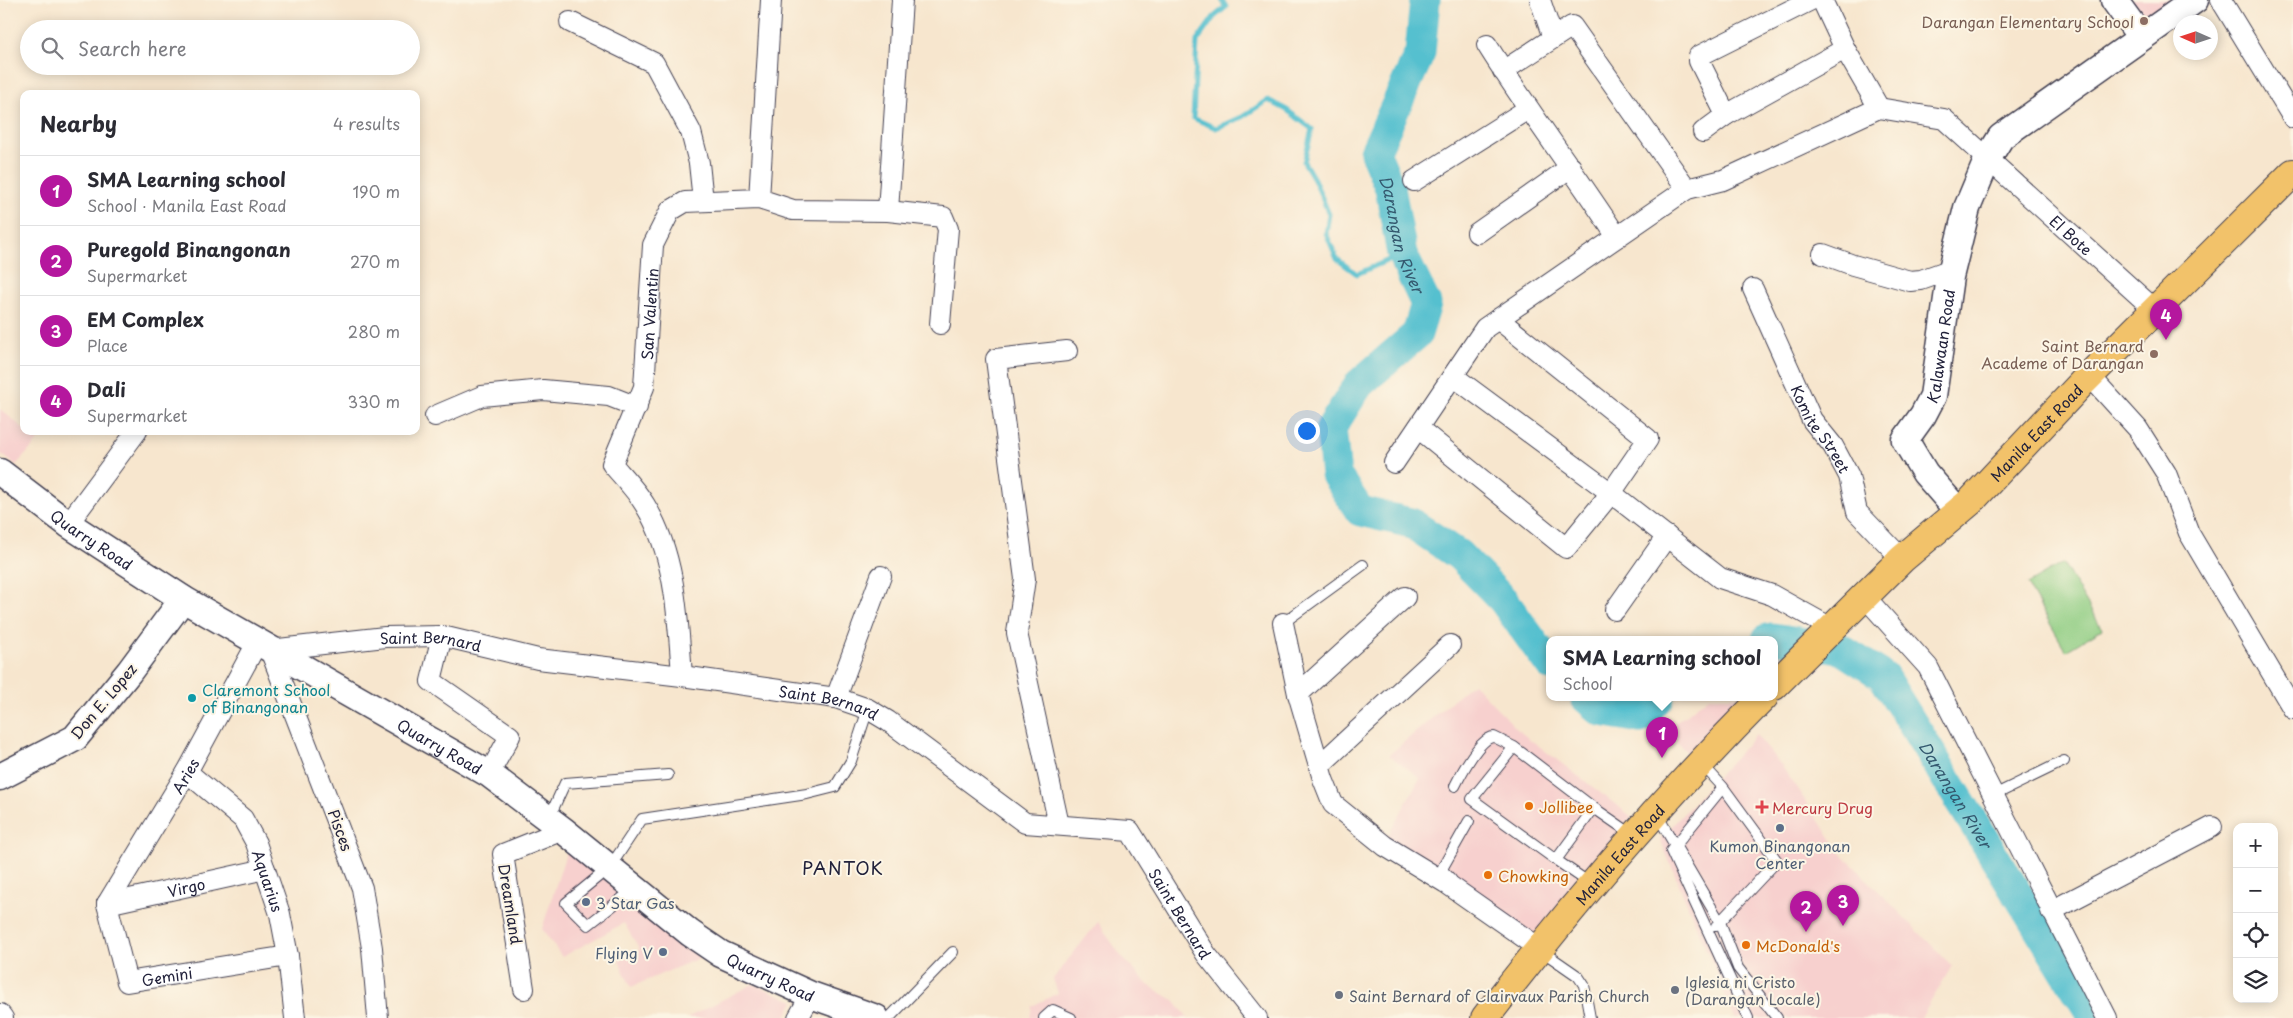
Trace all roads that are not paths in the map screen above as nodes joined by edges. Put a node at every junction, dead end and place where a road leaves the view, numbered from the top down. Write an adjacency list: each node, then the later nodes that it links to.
1 (771, 0): 25 (street)
2 (902, 0): 27 (street)
3 (1540, 0): 11 (street)
4 (1811, 0): 17 (street)
5 (1822, 0): 13 (street)
6 (2114, 0): 10 (street)
7 (2195, 0): 10 (street, Kalawaan Road)
8 (2221, 0): 18 (street)
9 (570, 22): 26 (street)
10 (2141, 37): 20 (street, Kalawaan Road)
11 (1553, 38): 14 (street); 24 (street)
12 (1487, 45): 14 (street)
13 (1845, 50): 15 (street); 17 (street)
14 (1503, 71): 16 (street)
15 (1878, 108): 20 (street, El Bote); 24 (street)
16 (1528, 109): 21 (street); 23 (street)
17 (1726, 115): 19 (street)
18 (2293, 118)
19 (1703, 132)
20 (1988, 158): 31 (street, Kalawaan Road); 33 (street, El Bote)
21 (1571, 167): 28 (street); 29 (street)
22 (2293, 173): 33 (main road, Manila East Road)
23 (1414, 181)
24 (1687, 189): 29 (street)
25 (760, 199): 26 (street, San Valentin); 27 (street, San Valentin)
26 (703, 201): 39 (street, San Valentin)
27 (888, 211): 35 (street, San Valentin)
28 (1477, 233)
29 (1617, 237): 34 (street)
30 (1823, 254): 31 (street)
31 (1952, 269): 46 (street, Kalawaan Road)
32 (1753, 289): 49 (street, Komite Street)
33 (2155, 310): 37 (main road, Manila East Road)
34 (1498, 319): 38 (street); 45 (street)
35 (940, 324)
36 (1067, 351): 83 (street)
37 (2089, 375): 46 (main road, Manila East Road); 67 (street)
38 (1454, 376): 41 (street); 45 (street)
39 (637, 406): 40 (street); 61 (street, San Valentin)
40 (435, 416)
41 (1418, 428): 43 (street); 45 (street)
42 (134, 435): 47 (street)
43 (1394, 463)
44 (0, 472): 47 (street, Quarry Road)
45 (1612, 493): 48 (street)
46 (1958, 511): 49 (main road, Manila East Road)
47 (68, 524): 54 (street, Quarry Road)
48 (1667, 536): 55 (street); 57 (street)
49 (1902, 559): 53 (main road, Manila East Road)
50 (1363, 565): 56 (lane)
51 (881, 576): 64 (street)
52 (1405, 596): 63 (street)
53 (1865, 597): 57 (main road, Manila East Road); 78 (street)
54 (183, 599): 60 (street, Quarry Road); 75 (street, Don E. Lopez)
55 (1615, 610)
56 (1282, 623): 63 (street)
57 (1831, 630): 62 (main road, Manila East Road)
58 (442, 636): 60 (street, Saint Bernard); 61 (street, Saint Bernard); 73 (street)
59 (1450, 645): 71 (street)
60 (264, 646): 72 (street, Aries); 73 (street, Quarry Road); 104 (street, Pisces)
61 (682, 676): 64 (street, Saint Bernard)
62 (1778, 682)
63 (1298, 694): 71 (street)
64 (836, 698): 66 (street, Saint Bernard)
65 (1760, 701): 70 (main road, Manila East Road)
66 (868, 709): 83 (street, Saint Bernard); 88 (lane)
67 (2293, 710)
68 (1514, 747): 76 (lane); 79 (lane); 87 (lane)
69 (2064, 761): 78 (lane)
70 (1700, 763): 77 (lane); 80 (main road, Manila East Road)
71 (1320, 765): 96 (street)
72 (187, 772): 89 (street, Aquarius); 92 (street, Aries)
73 (489, 774): 82 (street, Quarry Road)
74 (668, 775): 82 (lane)
75 (0, 777)
76 (1455, 786)
77 (1723, 787): 86 (lane); 94 (lane)
78 (1992, 796): 93 (street)
79 (1594, 808): 85 (lane); 87 (lane)
80 (1655, 811): 85 (main road, Manila East Road); 86 (lane)
81 (1469, 821): 96 (lane)
82 (555, 825): 88 (street, Quarry Road); 99 (street, Dreamland)
83 (1059, 825): 110 (street, Saint Bernard)
84 (2212, 827): 93 (street)
85 (1633, 836): 90 (main road, Manila East Road)
86 (1676, 846): 94 (lane); 95 (lane)
87 (1556, 860): 90 (lane)
88 (610, 867): 91 (street, Quarry Road); 91 (lane)
89 (265, 869): 92 (street, Virgo); 98 (street, Aquarius)
90 (1591, 884): 96 (main road, Manila East Road)
91 (635, 889): 100 (street, Quarry Road)
92 (107, 904): 98 (street, Gemini)
93 (2051, 911): 115 (street)
94 (1720, 922): 95 (lane); 114 (lane)
95 (1709, 934): 113 (lane)
96 (1542, 944): 111 (main road, Manila East Road); 112 (lane)
97 (953, 952): 107 (lane)
98 (288, 956): 103 (street, Aquarius)
99 (524, 989)
100 (811, 995): 105 (street); 106 (street, Quarry Road)
101 (0, 1014): 102 (street)
102 (3, 1018)
103 (295, 1018)
104 (378, 1018)
105 (798, 1018)
106 (876, 1018)
107 (889, 1018)
108 (1044, 1018): 109 (lane)
109 (1071, 1018)
110 (1257, 1018)
111 (1485, 1018)
112 (1590, 1018)
113 (1748, 1018)
114 (1777, 1018)
115 (2107, 1018)

